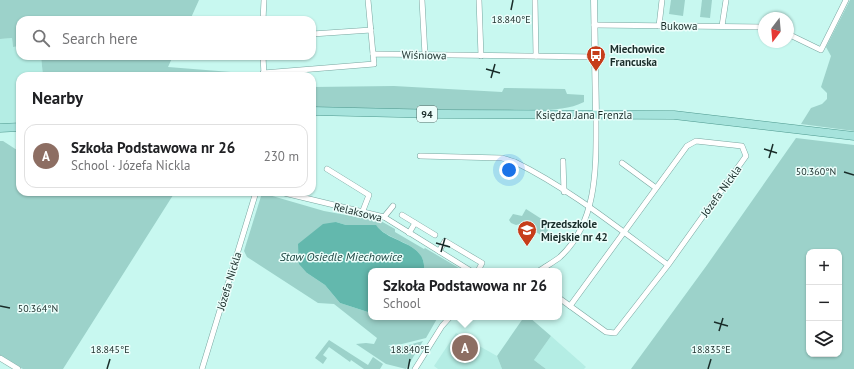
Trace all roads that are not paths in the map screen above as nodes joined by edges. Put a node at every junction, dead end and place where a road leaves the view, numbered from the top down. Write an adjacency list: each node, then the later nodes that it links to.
1 (264, 0): 10 (street)
2 (368, 0): 15 (street)
3 (422, 0): 19 (street)
4 (479, 0): 20 (street)
5 (534, 0): 21 (street)
6 (594, 0): 11 (street)
7 (662, 0): 12 (street)
8 (726, 0): 13 (street)
9 (845, 0): 17 (street)
10 (263, 16)
11 (594, 25): 12 (street, Bukowa); 22 (street)
12 (659, 26): 13 (street, Bukowa)
13 (722, 26): 14 (street, Bukowa)
14 (758, 27)
15 (371, 30): 16 (street); 18 (street)
16 (316, 34)
17 (794, 37)
18 (373, 54): 19 (street, Wiśniowa); 25 (street)
19 (425, 55): 20 (street, Wiśniowa)
20 (481, 56): 21 (street, Wiśniowa)
21 (536, 56): 22 (street, Wiśniowa)
22 (596, 57): 27 (street)
23 (263, 60): 24 (street)
24 (264, 72)
25 (286, 72)
26 (316, 111): 27 (main road, Księdza Jana Frenzla / 94)
27 (596, 115): 30 (main road, Księdza Jana Frenzla / 94); 40 (street)
28 (16, 127): 29 (main road)
29 (0, 128)
30 (854, 136)
31 (420, 156): 36 (street)
32 (563, 161): 36 (street)
33 (622, 163): 35 (street)
34 (327, 169): 41 (street)
35 (656, 188): 45 (street, Józefa Nickla); 49 (street, Józefa Nickla)
36 (564, 192): 40 (street)
37 (255, 196): 58 (street, Józefa Nickla)
38 (296, 196): 41 (street, Relaksowa)
39 (392, 206): 43 (street)
40 (590, 207): 45 (street); 52 (street)
41 (362, 213): 43 (street, Relaksowa)
42 (402, 215): 44 (street)
43 (384, 217): 46 (street, Relaksowa)
44 (415, 223): 46 (street); 47 (street)
45 (623, 232): 49 (street); 54 (street, Józefa Nickla)
46 (409, 234): 48 (street, Relaksowa)
47 (435, 235)
48 (439, 251): 50 (street, Relaksowa); 51 (street)
49 (668, 265): 54 (street, Józefa Nickla)
50 (466, 268)
51 (480, 268)
52 (544, 268)
53 (562, 300): 54 (street, Józefa Nickla)
54 (570, 306)
55 (447, 320): 59 (street)
56 (0, 358): 57 (street)
57 (18, 369)
58 (202, 369)
59 (415, 369)

